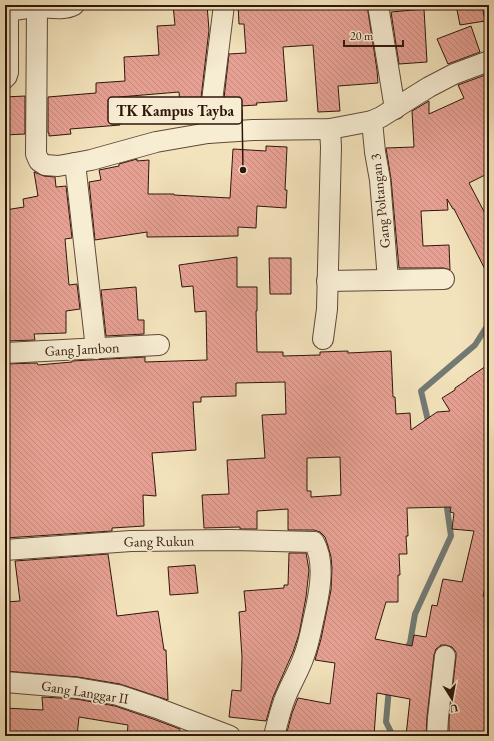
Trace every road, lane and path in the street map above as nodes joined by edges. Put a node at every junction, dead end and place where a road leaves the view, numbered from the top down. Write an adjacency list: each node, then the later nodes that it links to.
1 (74, 5): 4 (street)
2 (224, 5): 11 (street)
3 (378, 5): 8 (street)
4 (37, 7): 5 (street); 12 (street)
5 (9, 10): 7 (lane)
6 (489, 61): 8 (street)
7 (5, 85)
8 (395, 109): 9 (street)
9 (372, 121): 10 (street); 13 (street, Gang Poltangan 3)
10 (330, 129): 11 (street); 15 (street)
11 (208, 133): 12 (street)
12 (76, 163): 18 (street)
13 (388, 280): 14 (street); 15 (street)
14 (444, 280)
15 (327, 281): 16 (street)
16 (323, 340)
17 (159, 345): 18 (street, Gang Jambon)
18 (96, 349): 19 (street, Gang Jambon)
19 (5, 353)
20 (5, 550): 24 (street, Gang Rukun)
21 (445, 656): 25 (street)
22 (5, 682): 23 (street, Gang Langgar II)
23 (230, 736)
24 (274, 736)
25 (437, 736)

